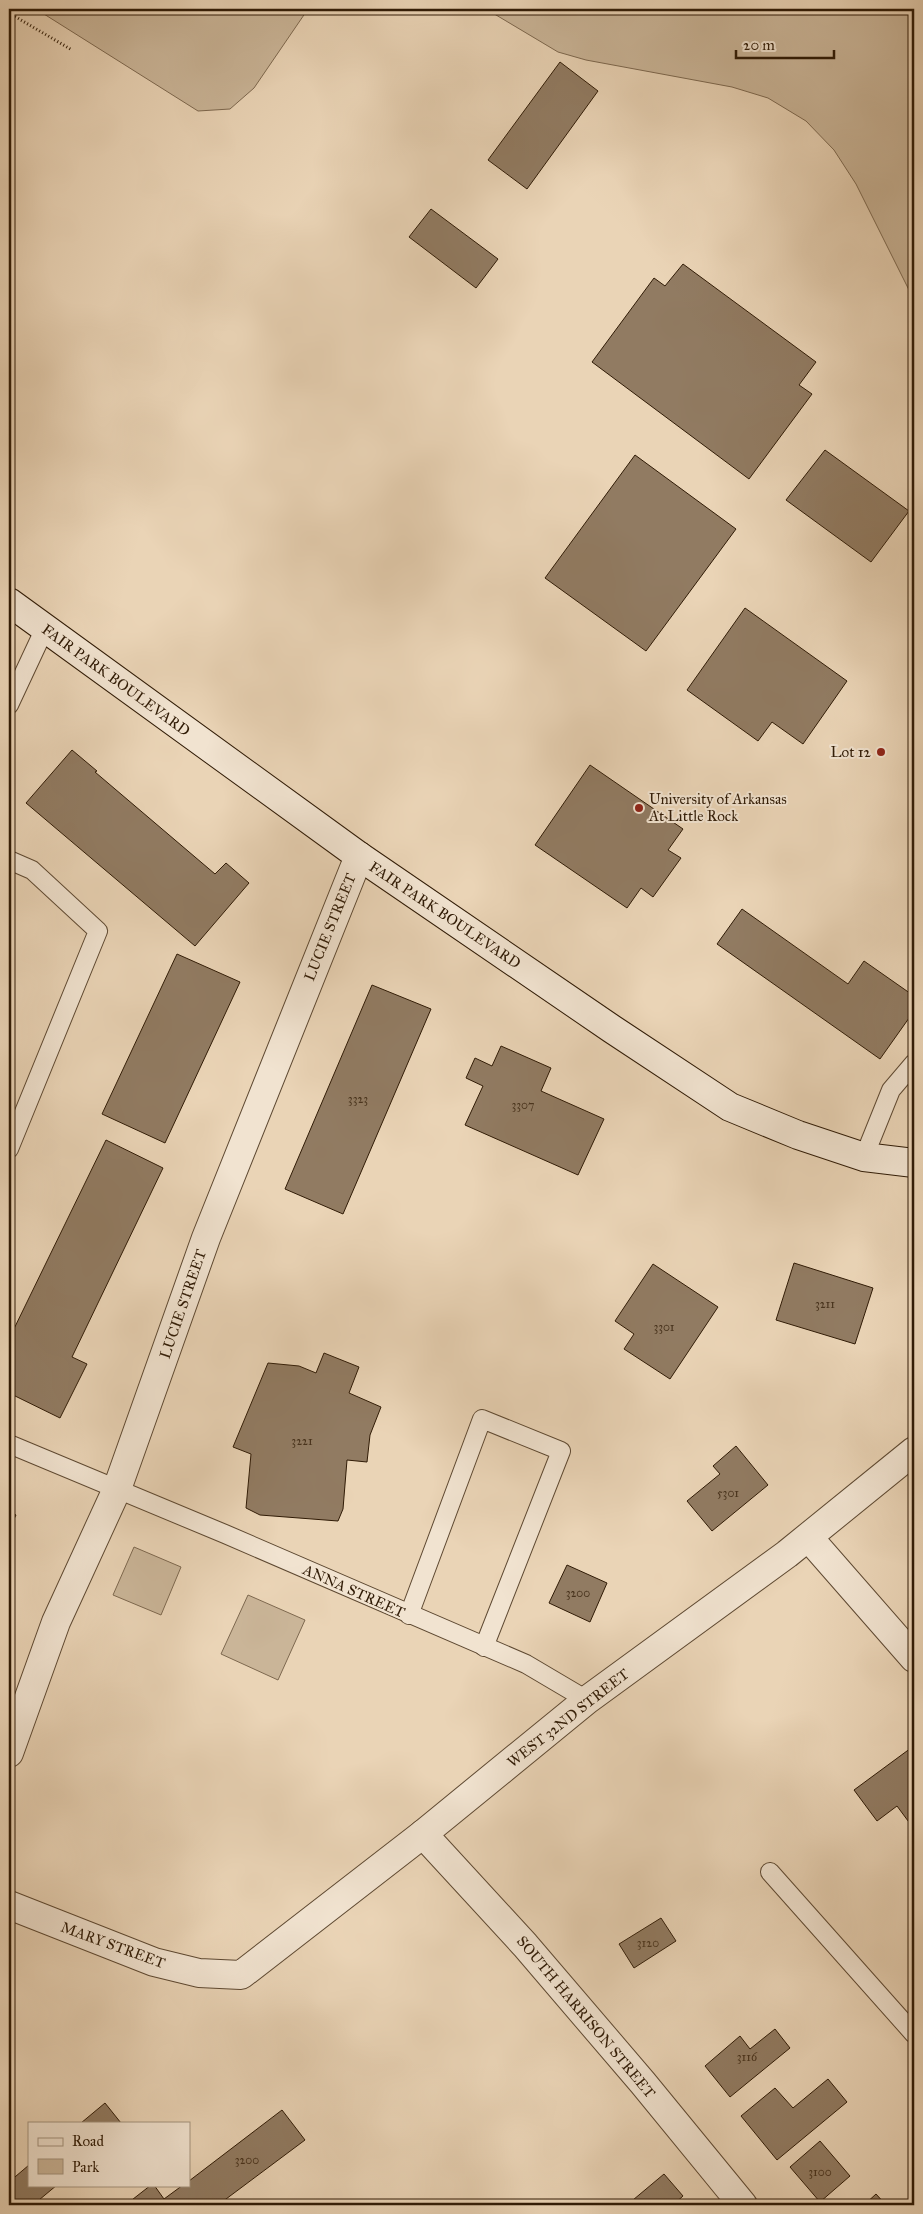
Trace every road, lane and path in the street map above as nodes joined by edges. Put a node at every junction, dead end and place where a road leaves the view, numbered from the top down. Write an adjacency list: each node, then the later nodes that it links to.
1 (9, 13): 2 (path)
2 (72, 50)
3 (9, 602): 4 (street, FAIR PARK BOULEVARD)
4 (45, 628): 5 (lane); 6 (street, FAIR PARK BOULEVARD)
5 (9, 705)
6 (358, 856): 10 (street, FAIR PARK BOULEVARD); 14 (street, LUCIE STREET)
7 (9, 860): 9 (lane)
8 (914, 1063): 10 (lane)
9 (9, 1149)
10 (864, 1157): 11 (street, FAIR PARK BOULEVARD)
11 (914, 1163)
12 (9, 1444): 14 (lane, ANNA STREET)
13 (914, 1451): 15 (street, WEST 32ND STREET)
14 (118, 1489): 16 (lane, ANNA STREET); 20 (street, LUCIE STREET)
15 (809, 1538): 18 (street); 19 (street, WEST 32ND STREET)
16 (410, 1615): 17 (lane, ANNA STREET); 17 (lane)
17 (484, 1647): 19 (lane, ANNA STREET)
18 (914, 1658)
19 (587, 1700): 21 (street, WEST 32ND STREET)
20 (9, 1753)
21 (423, 1834): 24 (street, WEST 32ND STREET); 26 (street, SOUTH HARRISON STREET)
22 (770, 1872): 25 (lane)
23 (9, 1905): 24 (street, MARY STREET)
24 (220, 1975)
25 (914, 2034)
26 (743, 2205)

